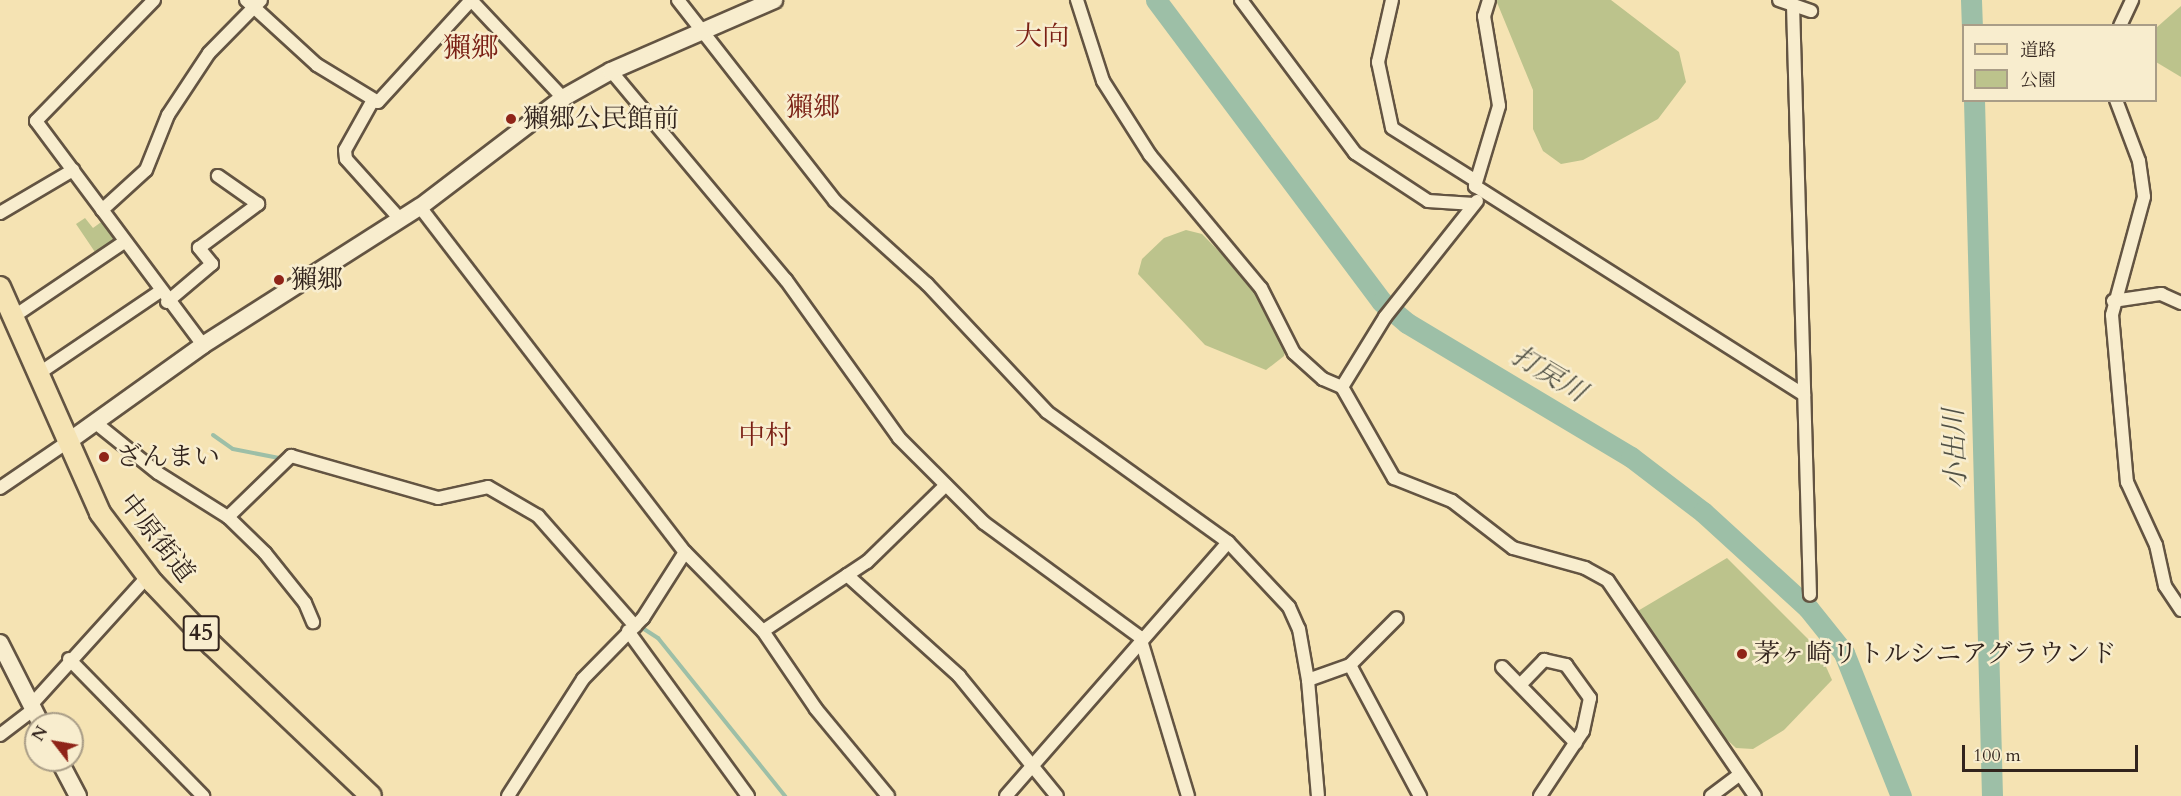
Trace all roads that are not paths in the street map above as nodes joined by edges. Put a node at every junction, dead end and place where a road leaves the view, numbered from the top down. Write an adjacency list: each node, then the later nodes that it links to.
1 (154, 0): 19 (street)
2 (471, 0): 16 (street); 17 (street)
3 (678, 0): 14 (street)
4 (774, 0): 14 (street)
5 (1077, 0): 37 (street)
6 (1241, 0): 23 (street)
7 (1392, 0): 21 (street)
8 (1489, 0): 21 (street)
9 (1779, 0): 12 (street)
10 (2132, 0): 13 (street)
11 (254, 2): 17 (street); 25 (street)
12 (1802, 6): 38 (street)
13 (2121, 24)
14 (704, 29): 15 (street); 44 (street)
15 (611, 70): 16 (street); 41 (street)
16 (563, 98): 24 (street)
17 (373, 100): 27 (street)
18 (2117, 102): 31 (street)
19 (73, 170): 25 (street); 26 (street)
20 (218, 176): 32 (street)
21 (1476, 182): 22 (street)
22 (1483, 193): 23 (street); 38 (street)
23 (1474, 204): 37 (street)
24 (420, 207): 27 (street); 45 (street)
25 (102, 210): 28 (street)
26 (0, 213)
27 (400, 220): 35 (street)
28 (124, 242): 30 (street); 34 (street)
29 (0, 287): 34 (main road, 中原街道 / 45)
30 (159, 292): 32 (street); 36 (street)
31 (2113, 301): 33 (street); 49 (street)
32 (167, 302): 35 (street)
33 (2181, 303)
34 (7, 311): 36 (main road, 中原街道 / 45)
35 (203, 345): 39 (street)
36 (38, 374): 40 (main road, 中原街道 / 45)
37 (1342, 387): 67 (street)
38 (1804, 395): 48 (street)
39 (97, 424): 40 (street); 43 (street)
40 (69, 441): 42 (street); 47 (main road, 中原街道 / 45)
41 (946, 484): 46 (street); 54 (street)
42 (0, 488)
43 (228, 517): 51 (street); 52 (street)
44 (1228, 542): 54 (street); 59 (street)
45 (685, 552): 52 (street); 53 (street)
46 (847, 575): 53 (street); 65 (street)
47 (148, 576): 56 (street); 70 (main road, 中原街道 / 45)
48 (1810, 595)
49 (2181, 610)
50 (1397, 618): 57 (street)
51 (313, 622)
52 (632, 629): 71 (street); 72 (street)
53 (763, 631): 73 (street)
54 (1140, 637): 65 (street); 76 (street)
55 (0, 643): 61 (street)
56 (69, 659): 61 (street); 69 (street)
57 (1350, 665): 59 (street); 78 (street)
58 (1502, 667): 60 (street)
59 (1308, 680): 77 (street)
60 (1520, 685): 64 (street); 64 (street)
61 (35, 712)
62 (24, 719): 63 (street)
63 (0, 735)
64 (1576, 743): 79 (street)
65 (1033, 765): 74 (street); 75 (street)
66 (65, 772): 68 (street)
67 (1739, 775): 80 (street); 81 (street)
68 (78, 796)
69 (203, 796)
70 (371, 796)
71 (508, 796)
72 (748, 796)
73 (888, 796)
74 (1006, 796)
75 (1057, 796)
76 (1188, 796)
77 (1318, 796)
78 (1420, 796)
79 (1540, 796)
80 (1711, 796)
81 (1755, 796)

